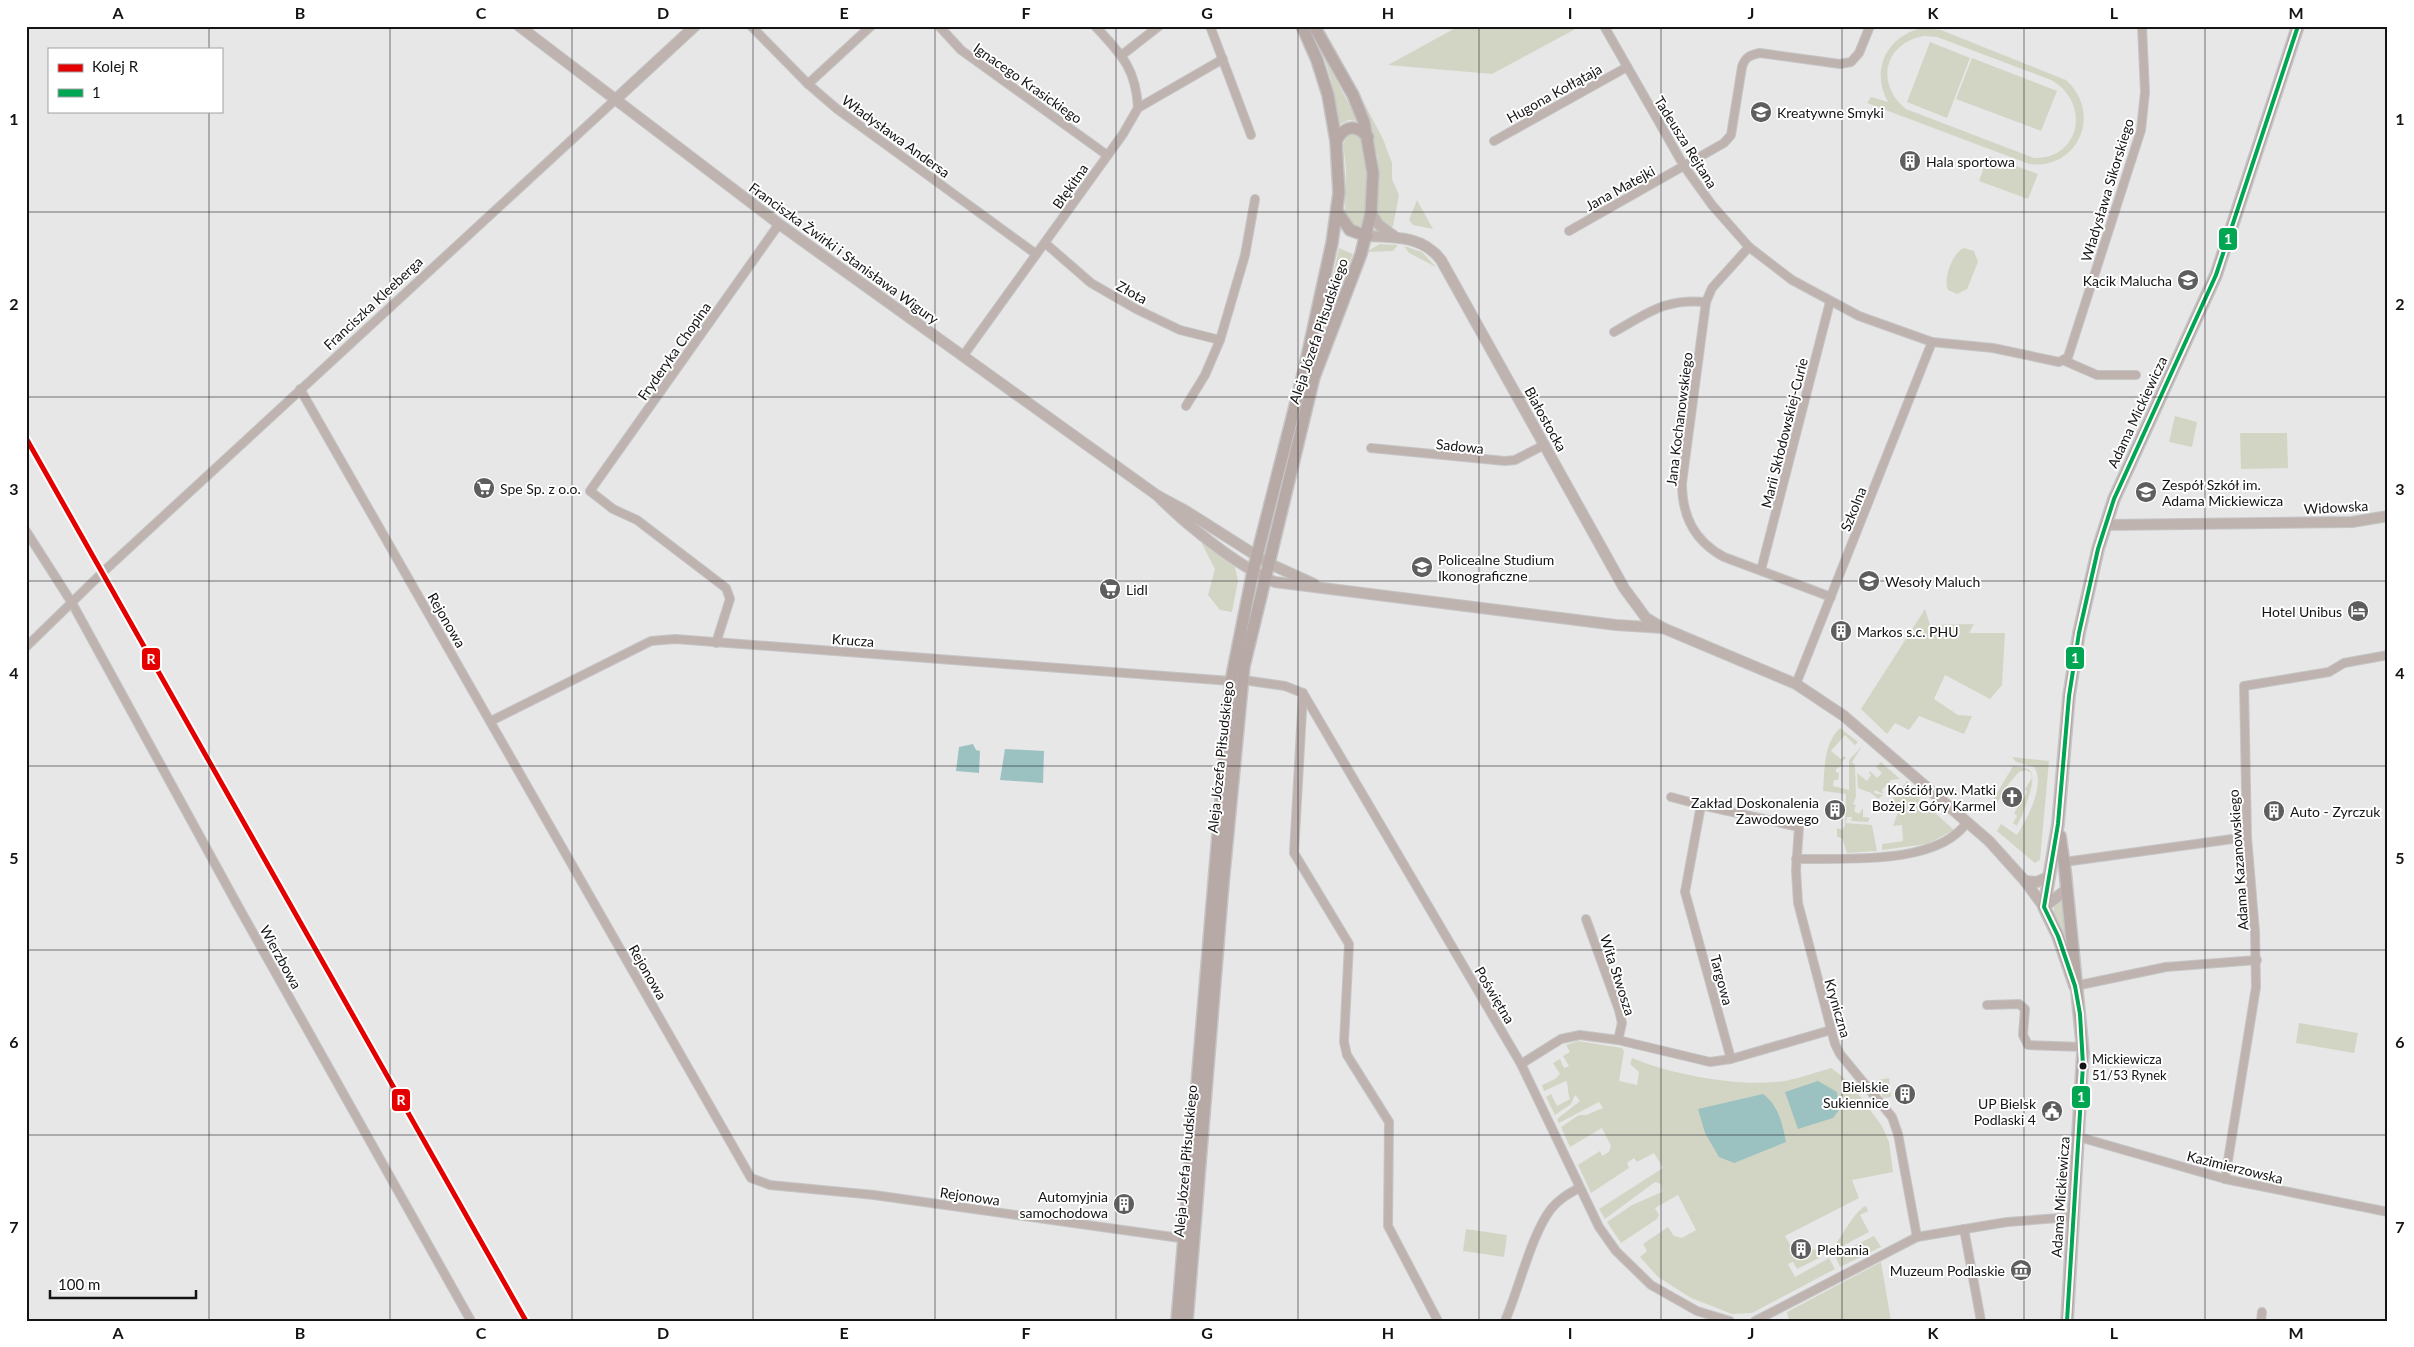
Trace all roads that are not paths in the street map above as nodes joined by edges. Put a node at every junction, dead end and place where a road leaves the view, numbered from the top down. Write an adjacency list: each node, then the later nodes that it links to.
1 (518, 26): 19 (street, Franciszka Żwirki i Stanisława Wigury)
2 (695, 26): 19 (street, Franciszka Kleeberga)
3 (751, 26): 18 (street, Władysława Andersa)
4 (871, 26): 18 (street)
5 (939, 26): 25 (street, Ignacego Krasickiego)
6 (1095, 26): 15 (street)
7 (1159, 26): 15 (street)
8 (1210, 26): 16 (street)
9 (1302, 26): 23 (main road)
10 (1314, 26): 22 (main road)
11 (1604, 26): 17 (street, Tadeusza Rejtana)
12 (1870, 26): 26 (street, Jana Matejki)
13 (2142, 26): 43 (street, Władysława Sikorskiego)
14 (2298, 26): 51 (main road, Adama Mickiewicza)
15 (1122, 55): 20 (street)
16 (1223, 59): 20 (street); 21 (street)
17 (1627, 67): 24 (street, Hugona Kołłątaja); 26 (street, Tadeusza Rejtana)
18 (808, 84): 36 (street, Władysława Andersa)
19 (616, 99): 30 (street, Franciszka Żwirki i Stanisława Wigury); 45 (street, Franciszka Kleeberga)
20 (1138, 108): 25 (street, Błękitna)
21 (1251, 135)
22 (1368, 137): 23 (main road); 29 (main road)
23 (1336, 141): 28 (main road)
24 (1494, 141)
25 (1107, 155): 34 (street, Błękitna)
26 (1684, 166): 31 (street, Jana Matejki); 35 (street, Tadeusza Rejtana)
27 (1255, 199): 40 (street)
28 (1337, 211): 32 (main road); 53 (main road, Aleja Józefa Piłsudskiego)
29 (1372, 213): 32 (main road, Aleja Józefa Piłsudskiego); 33 (street)
30 (779, 224): 42 (street, Franciszka Żwirki i Stanisława Wigury); 62 (street, Fryderyka Chopina)
31 (1569, 231)
32 (1367, 236): 33 (street, Białostocka); 54 (main road, Aleja Józefa Piłsudskiego)
33 (1395, 237): 47 (street, Białostocka)
34 (1045, 243): 36 (street, Błękitna); 40 (street, Złota)
35 (1749, 248): 37 (street, Jana Kochanowskiego); 38 (street, Tadeusza Rejtana)
36 (1036, 254): 42 (street, Błękitna)
37 (1706, 302): 39 (street); 55 (street, Jana Kochanowskiego)
38 (1830, 302): 41 (street, Tadeusza Rejtana); 55 (street, Marii Skłodowskiej-Curie)
39 (1614, 332)
40 (1220, 340): 46 (street)
41 (1932, 342): 43 (street, Tadeusza Rejtana); 59 (street, Szkolna)
42 (964, 356): 49 (street, Franciszka Żwirki i Stanisława Wigury)
43 (2067, 359): 44 (street, Tadeusza Rejtana)
44 (2136, 375)
45 (300, 389): 60 (street, Franciszka Kleeberga); 68 (street, Rejonowa)
46 (1186, 406)
47 (1544, 445): 48 (street, Sadowa); 61 (street, Białostocka)
48 (1371, 448)
49 (1183, 514): 53 (street, Franciszka Żwirki i Stanisława Wigury); 56 (street, Franciszka Żwirki i Stanisława Wigury)
50 (2388, 516): 51 (street, Widowska)
51 (2105, 525): 72 (main road, Adama Mickiewicza)
52 (26, 530): 60 (street, Wierzbowa)
53 (1257, 557): 54 (street, Franciszka Żwirki i Stanisława Wigury); 56 (main road, Aleja Józefa Piłsudskiego)
54 (1268, 563): 57 (main road, Aleja Józefa Piłsudskiego); 58 (street, Franciszka Żwirki i Stanisława Wigury)
55 (1761, 570): 59 (street, Jana Kochanowskiego)
56 (1253, 571): 57 (street, Franciszka Żwirki i Stanisława Wigury); 65 (main road, Aleja Józefa Piłsudskiego)
57 (1264, 578): 58 (street, Franciszka Żwirki i Stanisława Wigury); 65 (main road, Aleja Józefa Piłsudskiego)
58 (1324, 589): 61 (street, Franciszka Żwirki i Stanisława Wigury)
59 (1831, 597): 66 (street, Szkolna)
60 (72, 603): 63 (street, Franciszka Kleeberga); 99 (street, Wierzbowa)
61 (1663, 628): 66 (street, Franciszka Żwirki i Stanisława Wigury)
62 (716, 643): 65 (street, Krucza); 68 (street, Krucza)
63 (26, 647)
64 (2388, 655): 73 (street, Adama Kazanowskiego)
65 (1237, 680): 67 (street); 96 (main road, Aleja Józefa Piłsudskiego)
66 (1796, 684): 71 (street, Franciszka Żwirki i Stanisława Wigury)
67 (1303, 693): 88 (street, Poświętna); 102 (street)
68 (491, 722): 96 (street, Rejonowa)
69 (1671, 797): 70 (street)
70 (1700, 805): 74 (street, Kryniczna); 87 (street, Targowa)
71 (1967, 822): 74 (street); 77 (street, Franciszka Żwirki i Stanisława Wigury)
72 (2058, 824): 75 (main road, Adama Mickiewicza); 76 (main road, Adama Mickiewicza)
73 (2247, 837): 75 (street); 81 (street, Adama Kazanowskiego)
74 (1796, 859): 84 (street, Kryniczna)
75 (2064, 862): 78 (main road, Adama Mickiewicza)
76 (2050, 876): 77 (street); 79 (main road, Adama Mickiewicza)
77 (2024, 881): 79 (street, Franciszka Żwirki i Stanisława Wigury)
78 (2067, 889): 79 (street); 82 (main road, Adama Mickiewicza)
79 (2044, 907): 82 (main road, Adama Mickiewicza)
80 (1586, 919): 85 (street, Wita Stwosza)
81 (2257, 960): 82 (street); 90 (street, Adama Kazanowskiego)
82 (2076, 986): 86 (main road, Adama Mickiewicza)
83 (1987, 1005): 86 (street)
84 (1831, 1030): 87 (street); 95 (street, Kryniczna)
85 (1618, 1040): 87 (street); 88 (street)
86 (2083, 1047): 89 (main road, Adama Mickiewicza)
87 (1731, 1058)
88 (1521, 1064): 91 (street, Poświętna)
89 (2078, 1137): 90 (street, Kazimierzowska); 93 (main road, Adama Mickiewicza)
90 (2225, 1179): 92 (street, Kazimierzowska)
91 (1579, 1188): 103 (street); 104 (street, Poświętna)
92 (2388, 1212)
93 (2073, 1217): 94 (street); 108 (main road, Adama Mickiewicza)
94 (1964, 1229): 95 (street); 107 (street)
95 (1917, 1236): 97 (street)
96 (1189, 1239): 100 (main road, Aleja Józefa Piłsudskiego); 101 (main road, Aleja Józefa Piłsudskiego)
97 (1774, 1312): 105 (street); 106 (street)
98 (2262, 1312): 109 (street)
99 (471, 1321)
100 (1177, 1321)
101 (1187, 1321)
102 (1438, 1321)
103 (1505, 1321)
104 (1730, 1321)
105 (1755, 1321)
106 (1777, 1321)
107 (1981, 1321)
108 (2067, 1321)
109 (2261, 1321)

